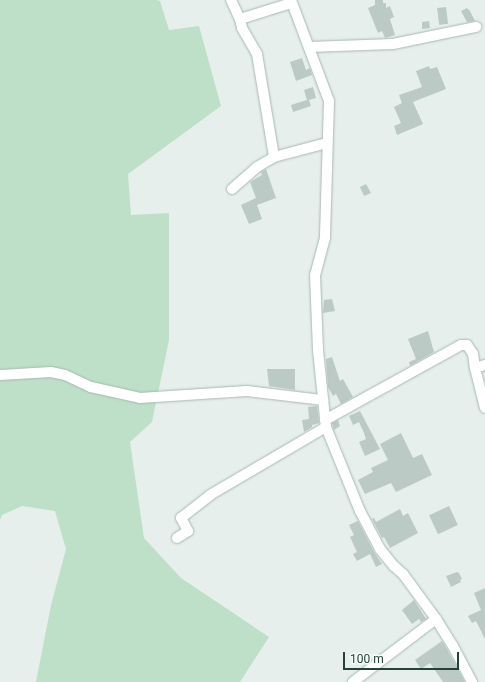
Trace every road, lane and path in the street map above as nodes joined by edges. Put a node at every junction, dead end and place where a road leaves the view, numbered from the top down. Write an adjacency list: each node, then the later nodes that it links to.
1 (231, 0): 3 (street)
2 (291, 1): 3 (street); 5 (street)
3 (240, 19): 7 (street)
4 (476, 27): 5 (street)
5 (309, 47): 6 (street)
6 (327, 143): 7 (street); 11 (street)
7 (274, 157): 8 (street)
8 (232, 189)
9 (480, 367): 12 (street); 13 (street)
10 (0, 375): 11 (street)
11 (323, 400): 13 (street)
12 (485, 408)
13 (326, 423): 14 (street); 15 (street)
14 (177, 538)
15 (436, 619): 16 (street); 17 (street)
16 (353, 682)
17 (472, 682)

